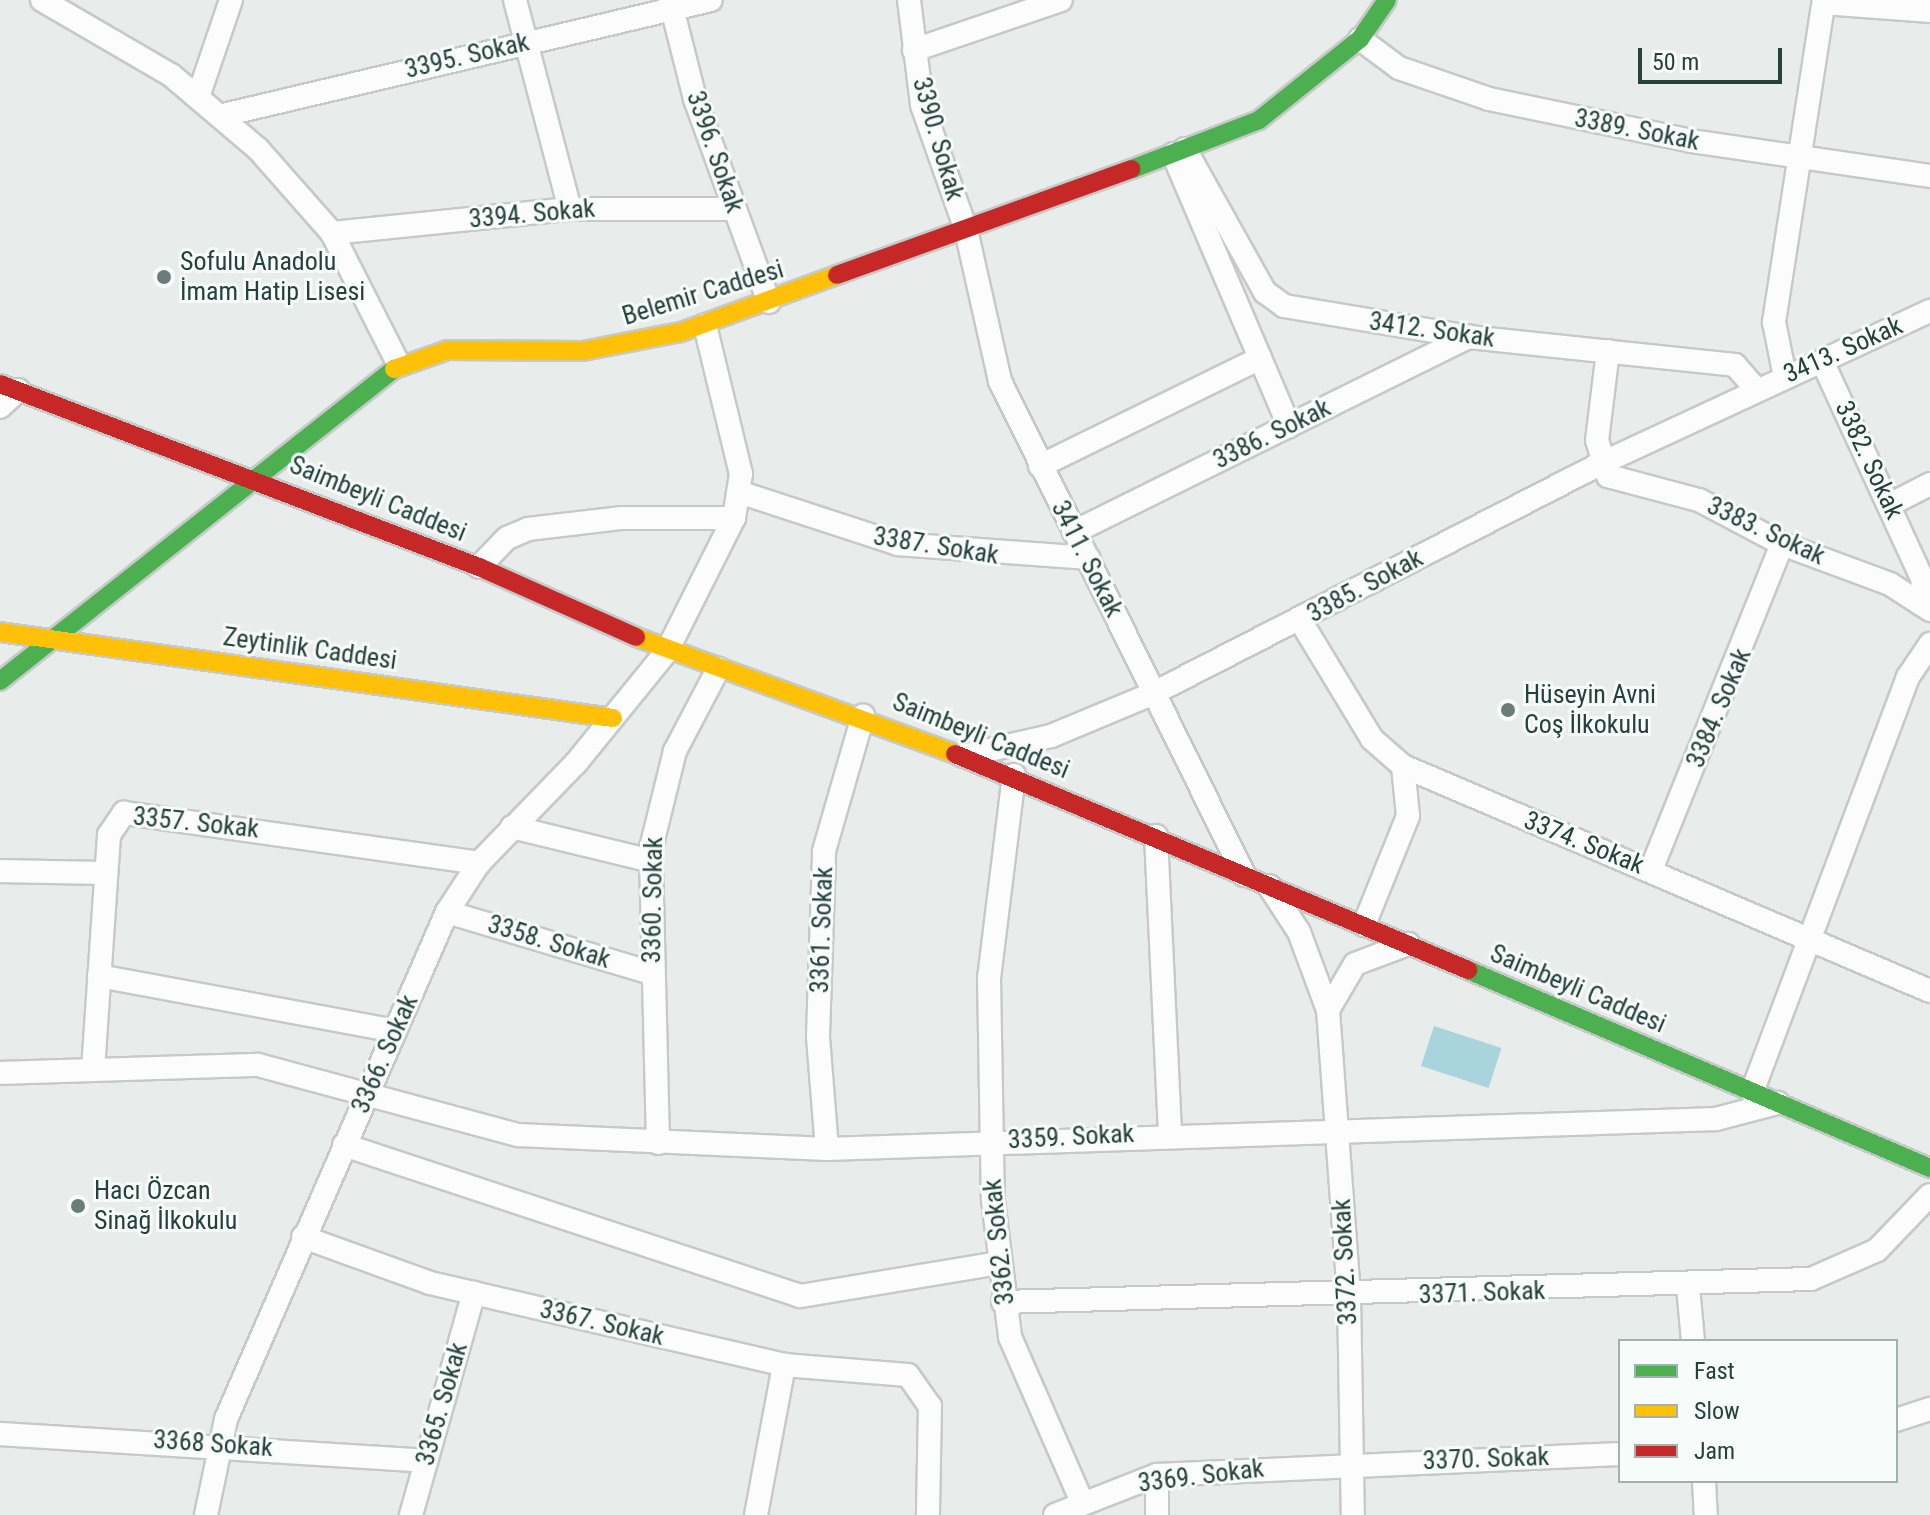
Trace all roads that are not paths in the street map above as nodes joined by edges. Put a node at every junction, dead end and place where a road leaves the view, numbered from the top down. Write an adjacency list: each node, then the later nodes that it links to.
1 (231, 0): 14 (street)
2 (515, 0): 12 (street)
3 (711, 0): 9 (street, 3395. Sokak)
4 (909, 0): 13 (street, 3390. Sokak)
5 (1061, 0): 13 (street)
6 (1387, 0): 11 (street, Belemir Caddesi)
7 (49, 1): 14 (street)
8 (1824, 2): 10 (street); 17 (street)
9 (671, 4): 12 (street, 3395. Sokak); 20 (street, 3396. Sokak)
10 (1930, 11)
11 (1360, 39): 16 (street, Belemir Caddesi); 17 (street, 3389. Sokak)
12 (526, 42): 15 (street, 3395. Sokak); 19 (street)
13 (914, 50): 21 (street, 3390. Sokak)
14 (199, 94): 15 (street)
15 (223, 115): 22 (street)
16 (1179, 152): 21 (street, Belemir Caddesi); 26 (street, 3412. Sokak); 28 (street)
17 (1797, 158): 18 (street, 3389. Sokak); 31 (street)
18 (1930, 176)
19 (570, 209): 20 (street, 3394. Sokak); 22 (street, 3394. Sokak)
20 (733, 209): 23 (street, 3396. Sokak)
21 (966, 230): 23 (street, Belemir Caddesi); 37 (street, 3411. Sokak)
22 (332, 233): 30 (street)
23 (769, 302): 25 (street, Belemir Caddesi)
24 (1930, 311): 29 (street, 3413. Sokak)
25 (705, 325): 30 (street, Belemir Caddesi); 40 (street)
26 (1469, 337): 27 (street, 3412. Sokak); 35 (street, 3386. Sokak)
27 (1608, 351): 33 (street, 3412. Sokak); 36 (street)
28 (1260, 358): 35 (street); 37 (street)
29 (1823, 363): 31 (street, 3413. Sokak); 41 (street, 3382. Sokak)
30 (399, 365): 38 (street, Belemir Caddesi)
31 (1785, 377): 33 (street, 3413. Sokak)
32 (9, 387): 34 (street); 38 (street, Saimbeyli Caddesi)
33 (1756, 389): 36 (street, 3385. Sokak)
34 (0, 407)
35 (1289, 426): 43 (street, 3386. Sokak)
36 (1600, 464): 44 (street, 3383. Sokak); 48 (street, 3385. Sokak)
37 (1040, 466): 43 (street, 3411. Sokak)
38 (252, 477): 46 (street, Saimbeyli Caddesi); 50 (street, Belemir Caddesi)
39 (1930, 484): 41 (street)
40 (742, 493): 42 (street, 3366. Sokak); 45 (street, 3387. Sokak)
41 (1891, 504): 47 (street, 3382. Sokak)
42 (734, 518): 46 (street); 52 (street, 3366. Sokak)
43 (1074, 532): 45 (street, 3411. Sokak)
44 (1782, 544): 47 (street, 3383. Sokak); 65 (street, 3384. Sokak)
45 (1088, 558): 55 (street, 3411. Sokak)
46 (479, 567): 52 (street, Saimbeyli Caddesi)
47 (1925, 607)
48 (1300, 620): 55 (street, 3385. Sokak); 59 (street, 3374. Sokak)
49 (0, 632): 50 (street, Zeytinlik Caddesi)
50 (51, 638): 54 (street, Belemir Caddesi); 57 (street, Zeytinlik Caddesi)
51 (1929, 646): 72 (street)
52 (667, 651): 53 (street, Saimbeyli Caddesi); 57 (street, 3366. Sokak)
53 (718, 669): 56 (street, Saimbeyli Caddesi); 63 (street, 3360. Sokak)
54 (0, 681)
55 (1152, 694): 58 (street, 3385. Sokak); 68 (street, 3411. Sokak)
56 (863, 716): 58 (street, Saimbeyli Caddesi); 89 (street, 3361. Sokak)
57 (613, 718): 61 (street, 3366. Sokak)
58 (963, 756): 60 (street, Saimbeyli Caddesi)
59 (1403, 766): 65 (street, 3374. Sokak); 71 (street)
60 (1014, 775): 62 (street, Saimbeyli Caddesi); 86 (street, 3362. Sokak)
61 (512, 827): 63 (street); 64 (street, 3366. Sokak)
62 (1156, 836): 68 (street, Saimbeyli Caddesi); 85 (street)
63 (651, 861): 74 (street, 3360. Sokak)
64 (479, 863): 67 (street, 3357. Sokak); 70 (street, 3366. Sokak)
65 (1651, 870): 72 (street, 3374. Sokak)
66 (0, 871): 67 (street)
67 (106, 873): 75 (street, 3357. Sokak)
68 (1244, 875): 69 (street, Saimbeyli Caddesi)
69 (1268, 885): 71 (street, Saimbeyli Caddesi); 77 (street, 3372. Sokak)
70 (447, 912): 74 (street, 3358. Sokak); 78 (street, 3366. Sokak)
71 (1364, 925): 73 (street, Saimbeyli Caddesi)
72 (1807, 940): 76 (street, 3374. Sokak); 81 (street)
73 (1408, 944): 77 (street); 81 (street, Saimbeyli Caddesi)
74 (651, 973): 87 (street, 3360. Sokak)
75 (99, 976): 78 (street); 79 (street, 3357. Sokak)
76 (1929, 989)
77 (1328, 1010): 84 (street, 3372. Sokak)
78 (395, 1031): 82 (street, 3366. Sokak)
79 (93, 1070): 80 (street, 3359. Sokak); 82 (street, 3359. Sokak)
80 (0, 1073)
81 (1752, 1092): 83 (street, Saimbeyli Caddesi)
82 (366, 1096): 87 (street, 3359. Sokak); 88 (street, 3366. Sokak)
83 (1778, 1103): 84 (street, 3359. Sokak); 90 (street, Saimbeyli Caddesi)
84 (1337, 1131): 85 (street, 3359. Sokak); 96 (street, 3372. Sokak)
85 (1170, 1133): 86 (street, 3359. Sokak)
86 (991, 1140): 89 (street, 3359. Sokak); 93 (street, 3362. Sokak)
87 (658, 1143): 89 (street, 3359. Sokak)
88 (344, 1145): 92 (street, 3366. Sokak); 93 (street)
89 (827, 1149)
90 (1930, 1168)
91 (1930, 1195): 94 (street, 3371. Sokak)
92 (303, 1237): 95 (street, 3367. Sokak); 103 (street, 3366. Sokak)
93 (999, 1263): 97 (street, 3362. Sokak)
94 (1688, 1287): 96 (street, 3371. Sokak); 98 (street)
95 (474, 1293): 99 (street, 3367. Sokak); 105 (street, 3365. Sokak)
96 (1349, 1296): 97 (street, 3371. Sokak); 106 (street, 3372. Sokak)
97 (1003, 1302): 109 (street, 3362. Sokak)
98 (1693, 1339)
99 (784, 1365): 112 (street); 113 (street, 3367. Sokak)
100 (1930, 1409): 101 (street)
101 (1898, 1419)
102 (0, 1434): 103 (street, 3368 Sokak)
103 (218, 1442): 105 (street, 3368 Sokak); 110 (street, 3366. Sokak)
104 (1618, 1454): 106 (street, 3370. Sokak)
105 (426, 1461): 111 (street, 3365. Sokak)
106 (1353, 1465): 107 (street, 3369. Sokak); 116 (street, 3372. Sokak)
107 (1157, 1475): 109 (street, 3369. Sokak); 115 (street)
108 (1704, 1483): 117 (street)
109 (1083, 1504): 114 (street, 3369. Sokak)
110 (206, 1515)
111 (411, 1515)
112 (756, 1515)
113 (928, 1515)
114 (1055, 1515)
115 (1157, 1515)
116 (1353, 1515)
117 (1706, 1515)

